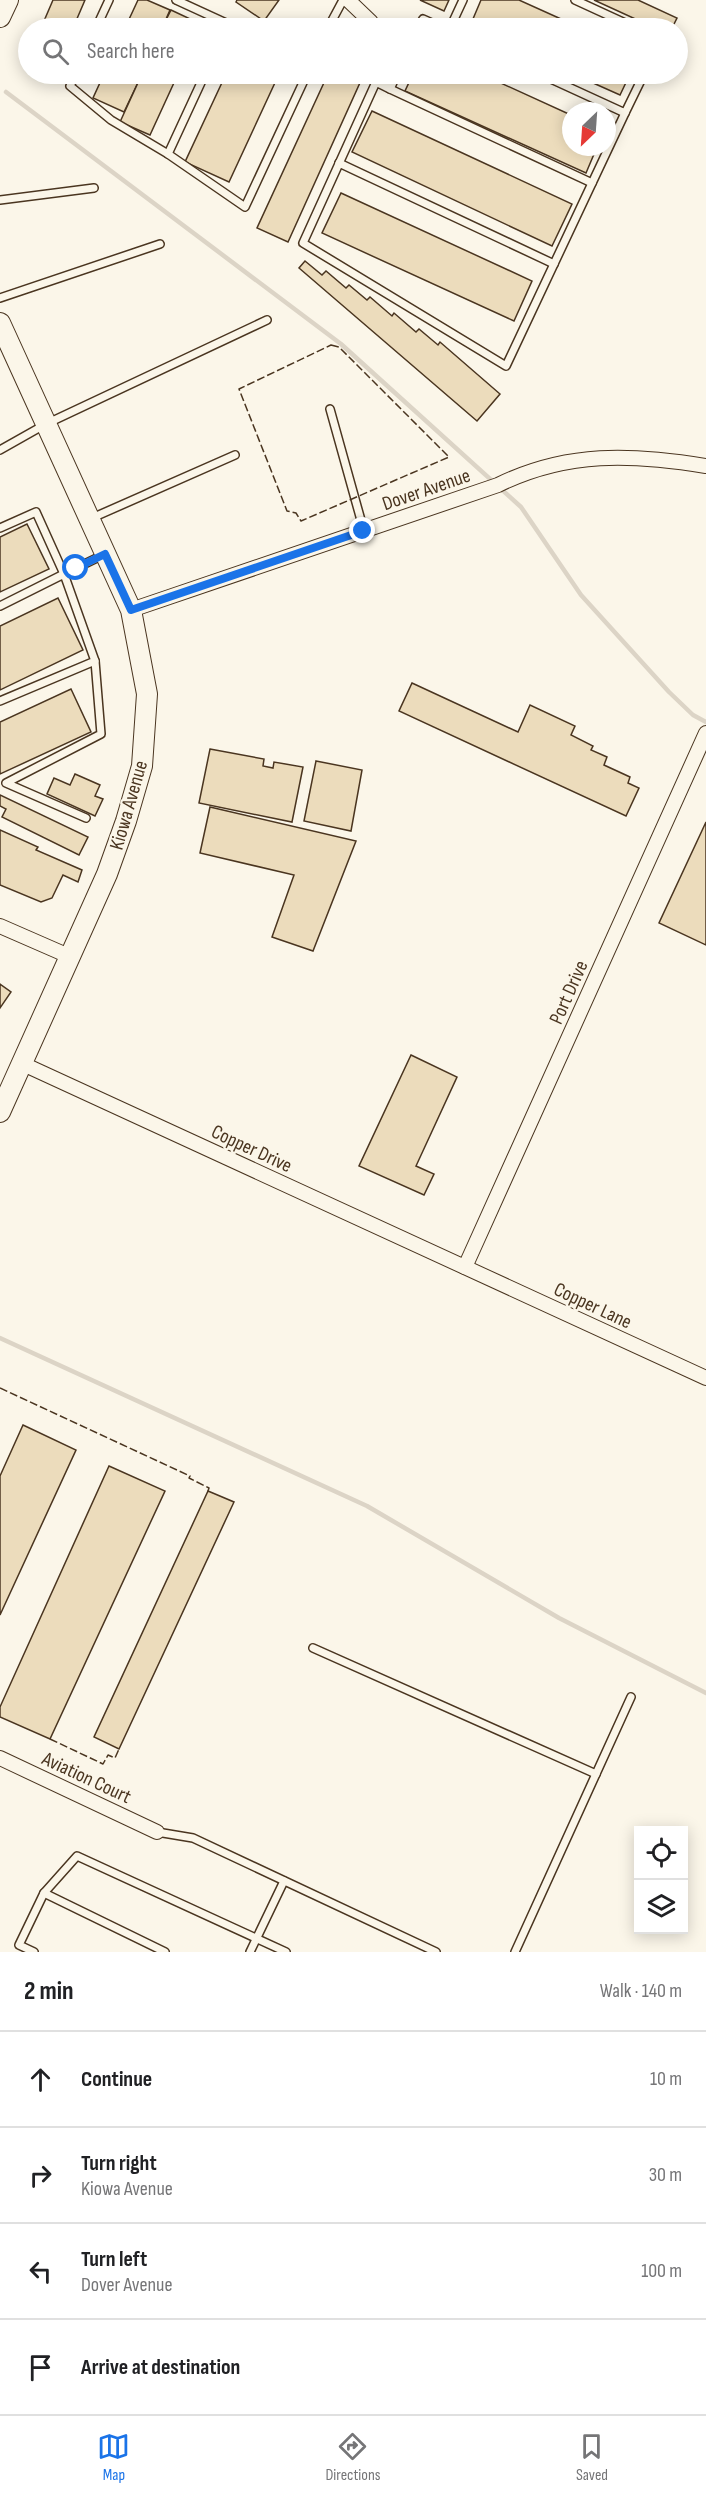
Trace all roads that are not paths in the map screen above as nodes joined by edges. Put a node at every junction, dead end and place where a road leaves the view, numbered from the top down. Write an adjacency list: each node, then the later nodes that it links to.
1 (8, 0): 8 (street)
2 (109, 0): 9 (lane)
3 (176, 0): 10 (lane)
4 (343, 0): 11 (lane)
5 (348, 0): 12 (street)
6 (463, 0): 13 (lane)
7 (575, 0): 14 (lane)
8 (0, 17)
9 (101, 18)
10 (211, 18)
11 (333, 18)
12 (367, 18)
13 (455, 18)
14 (614, 18)
15 (71, 84): 25 (lane)
16 (200, 84): 25 (lane)
17 (302, 84): 25 (lane)
18 (375, 84): 26 (lane)
19 (380, 84): 23 (lane)
20 (392, 84): 23 (lane)
21 (562, 84): 24 (lane)
22 (639, 84): 24 (lane)
23 (390, 89): 27 (lane)
24 (625, 113): 27 (lane)
25 (168, 154)
26 (339, 163): 31 (lane); 31 (lane)
27 (592, 183): 31 (lane)
28 (94, 188): 29 (lane)
29 (0, 200)
30 (160, 244): 32 (lane)
31 (554, 264)
32 (0, 297)
33 (267, 320): 36 (lane)
34 (0, 323): 36 (street, Kiowa Avenue)
35 (330, 409): 42 (lane)
36 (46, 424): 37 (lane); 40 (street, Kiowa Avenue)
37 (0, 450)
38 (235, 455): 40 (lane)
39 (706, 465): 42 (street, Dover Avenue)
40 (89, 519): 43 (street, Kiowa Avenue)
41 (0, 528): 44 (lane)
42 (363, 531): 46 (street, Dover Avenue)
43 (105, 554): 44 (lane); 46 (street, Kiowa Avenue)
44 (64, 574): 45 (lane); 47 (lane)
45 (0, 606)
46 (131, 610): 52 (street, Kiowa Avenue)
47 (95, 661): 48 (lane); 50 (lane)
48 (0, 701)
49 (706, 733): 55 (street, Port Drive)
50 (86, 818)
51 (0, 926): 52 (street)
52 (71, 957): 53 (street, Kiowa Avenue)
53 (24, 1064): 54 (street, Kiowa Avenue); 55 (street, Copper Drive)
54 (0, 1112)
55 (465, 1266): 56 (street, Copper Lane)
56 (706, 1378)
57 (313, 1648): 60 (lane)
58 (632, 1697): 60 (lane)
59 (0, 1758): 61 (street, Aviation Court)
60 (596, 1774): 70 (lane)
61 (157, 1832): 62 (lane)
62 (284, 1881): 64 (lane); 69 (lane)
63 (44, 1893): 64 (lane); 65 (lane); 66 (lane)
64 (256, 1938): 67 (lane); 68 (lane)
65 (34, 1952)
66 (165, 1952)
67 (250, 1952)
68 (286, 1952)
69 (436, 1952)
70 (515, 1952)

